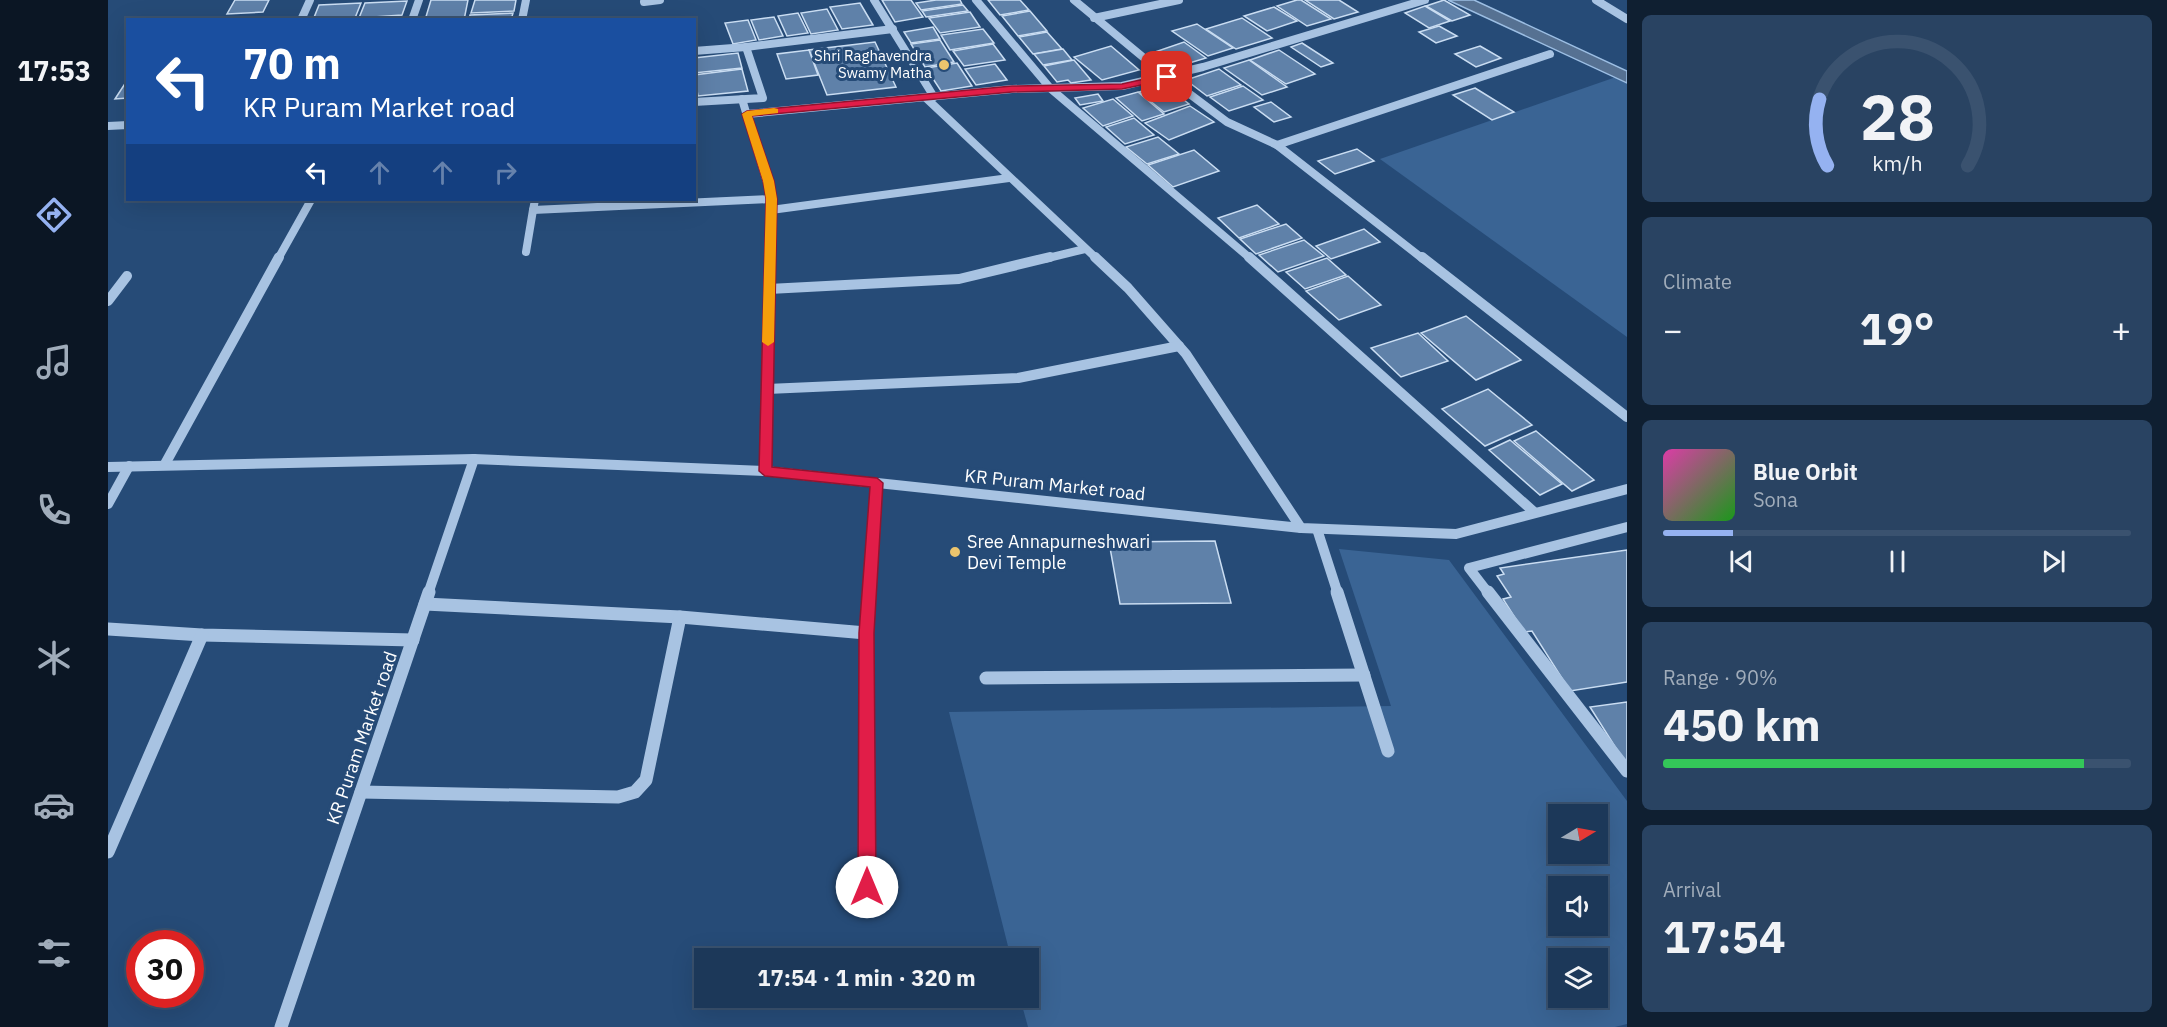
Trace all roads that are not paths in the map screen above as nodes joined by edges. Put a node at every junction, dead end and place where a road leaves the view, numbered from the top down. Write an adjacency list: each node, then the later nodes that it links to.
1 (310, 0): 12 (street)
2 (419, 0): 13 (street)
3 (526, 0): 14 (street)
4 (660, 0): 11 (street)
5 (874, 0): 17 (street)
6 (976, 0): 22 (street)
7 (1074, 0): 15 (street)
8 (1179, 0): 15 (street)
9 (1425, 0): 21 (street)
10 (1596, 0): 16 (street)
11 (644, 2)
12 (302, 18)
13 (413, 18)
14 (522, 18)
15 (1094, 18): 21 (street)
16 (1627, 19)
17 (893, 29): 18 (street); 23 (street)
18 (746, 47): 19 (street); 24 (street)
19 (696, 51)
20 (1550, 54): 29 (street)
21 (1167, 77): 22 (street); 29 (street)
22 (1051, 89): 23 (street); 52 (street)
23 (930, 97): 26 (street); 30 (street)
24 (742, 99): 25 (street); 26 (street)
25 (696, 102)
26 (747, 114): 31 (street)
27 (126, 125): 28 (street)
28 (108, 126)
29 (1277, 144): 43 (street)
30 (1009, 178): 35 (street); 36 (street)
31 (772, 199): 34 (street); 35 (street)
32 (310, 201): 45 (street)
33 (535, 201): 34 (street)
34 (532, 210): 37 (street)
35 (771, 210): 39 (street)
36 (1085, 249): 39 (street); 41 (street)
37 (526, 252)
38 (127, 276): 40 (street)
39 (769, 289): 42 (street)
40 (108, 301)
41 (1179, 346): 42 (street); 54 (street)
42 (767, 388): 48 (street)
43 (1627, 417)
44 (474, 459): 45 (street, KR Puram Market road); 48 (street, KR Puram Market road); 56 (street, KR Puram Market road)
45 (165, 464): 46 (street, KR Puram Market road)
46 (129, 466): 47 (street, KR Puram Market road); 51 (street)
47 (108, 467)
48 (765, 471): 49 (street, KR Puram Market road)
49 (877, 483): 54 (street, KR Puram Market road); 59 (street)
50 (1627, 489): 52 (street, KR Puram Market road)
51 (108, 504)
52 (1534, 512): 55 (street, KR Puram Market road)
53 (1627, 527): 65 (street)
54 (1300, 528): 55 (street, KR Puram Market road)
55 (1317, 529): 62 (street)
56 (425, 604): 57 (street); 61 (street, KR Puram Market road)
57 (680, 617): 59 (street); 66 (street)
58 (108, 629): 60 (street)
59 (866, 633): 68 (street)
60 (202, 635): 61 (street); 67 (street)
61 (413, 640): 66 (street, KR Puram Market road)
62 (1364, 675): 63 (street); 64 (street)
63 (986, 678)
64 (1388, 751)
65 (1627, 771)
66 (361, 792): 69 (street, KR Puram Market road)
67 (108, 852)
68 (867, 887)
69 (281, 1027)

